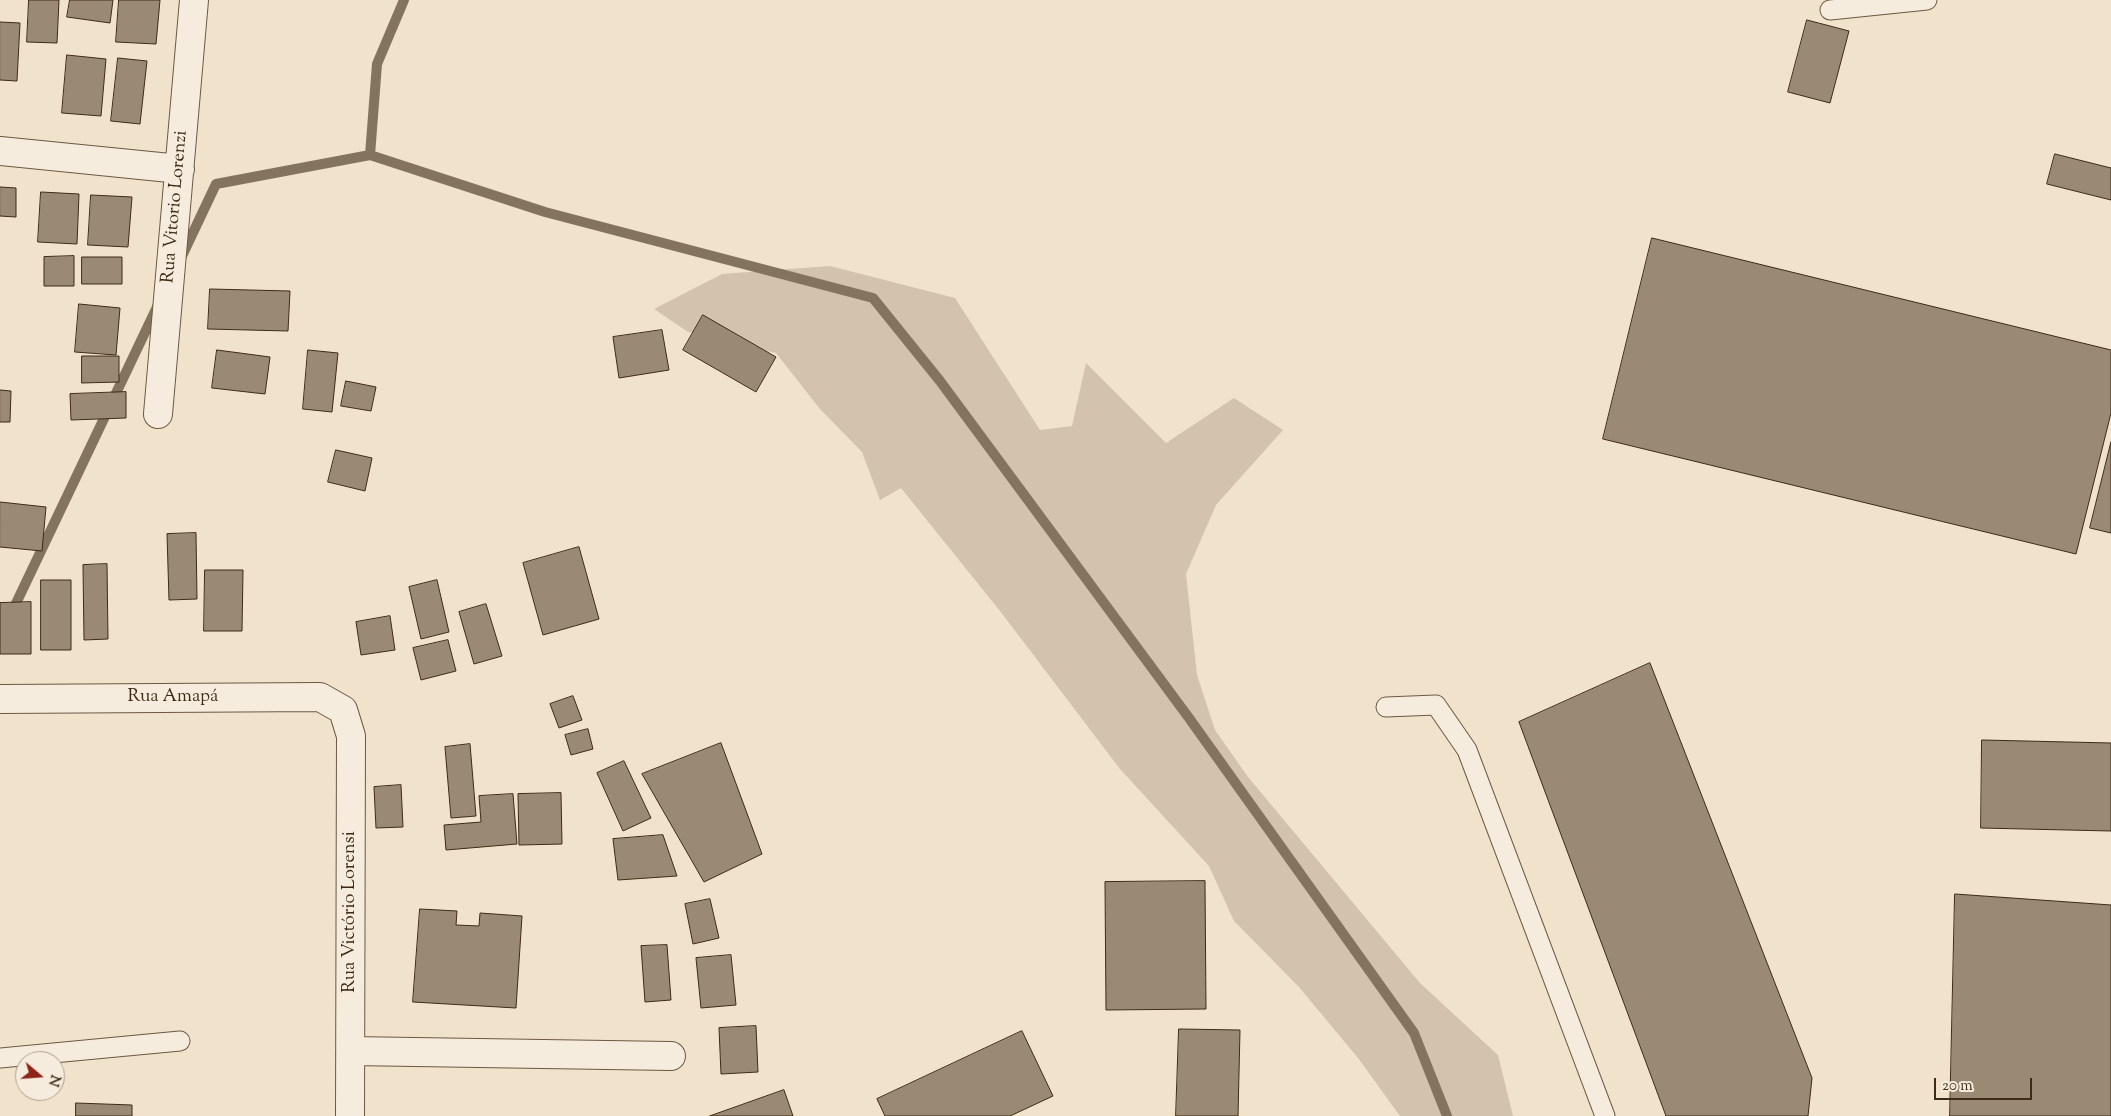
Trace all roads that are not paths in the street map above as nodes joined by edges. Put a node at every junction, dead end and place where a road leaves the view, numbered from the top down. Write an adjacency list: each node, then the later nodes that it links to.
1 (194, 0): 5 (street, Rua Vitorio Lorenzi)
2 (1927, 0): 3 (lane)
3 (1830, 10)
4 (0, 151): 5 (street)
5 (180, 169): 6 (street, Rua Vitorio Lorenzi)
6 (158, 414)
7 (0, 699): 9 (street, Rua Amapá)
8 (1386, 707): 15 (lane)
9 (343, 710): 11 (street, Rua Victório Lorensi)
10 (180, 1041): 13 (lane)
11 (351, 1051): 12 (street); 14 (street, Rua Victório Lorensi)
12 (671, 1056)
13 (0, 1058)
14 (350, 1116)
15 (1605, 1116)

